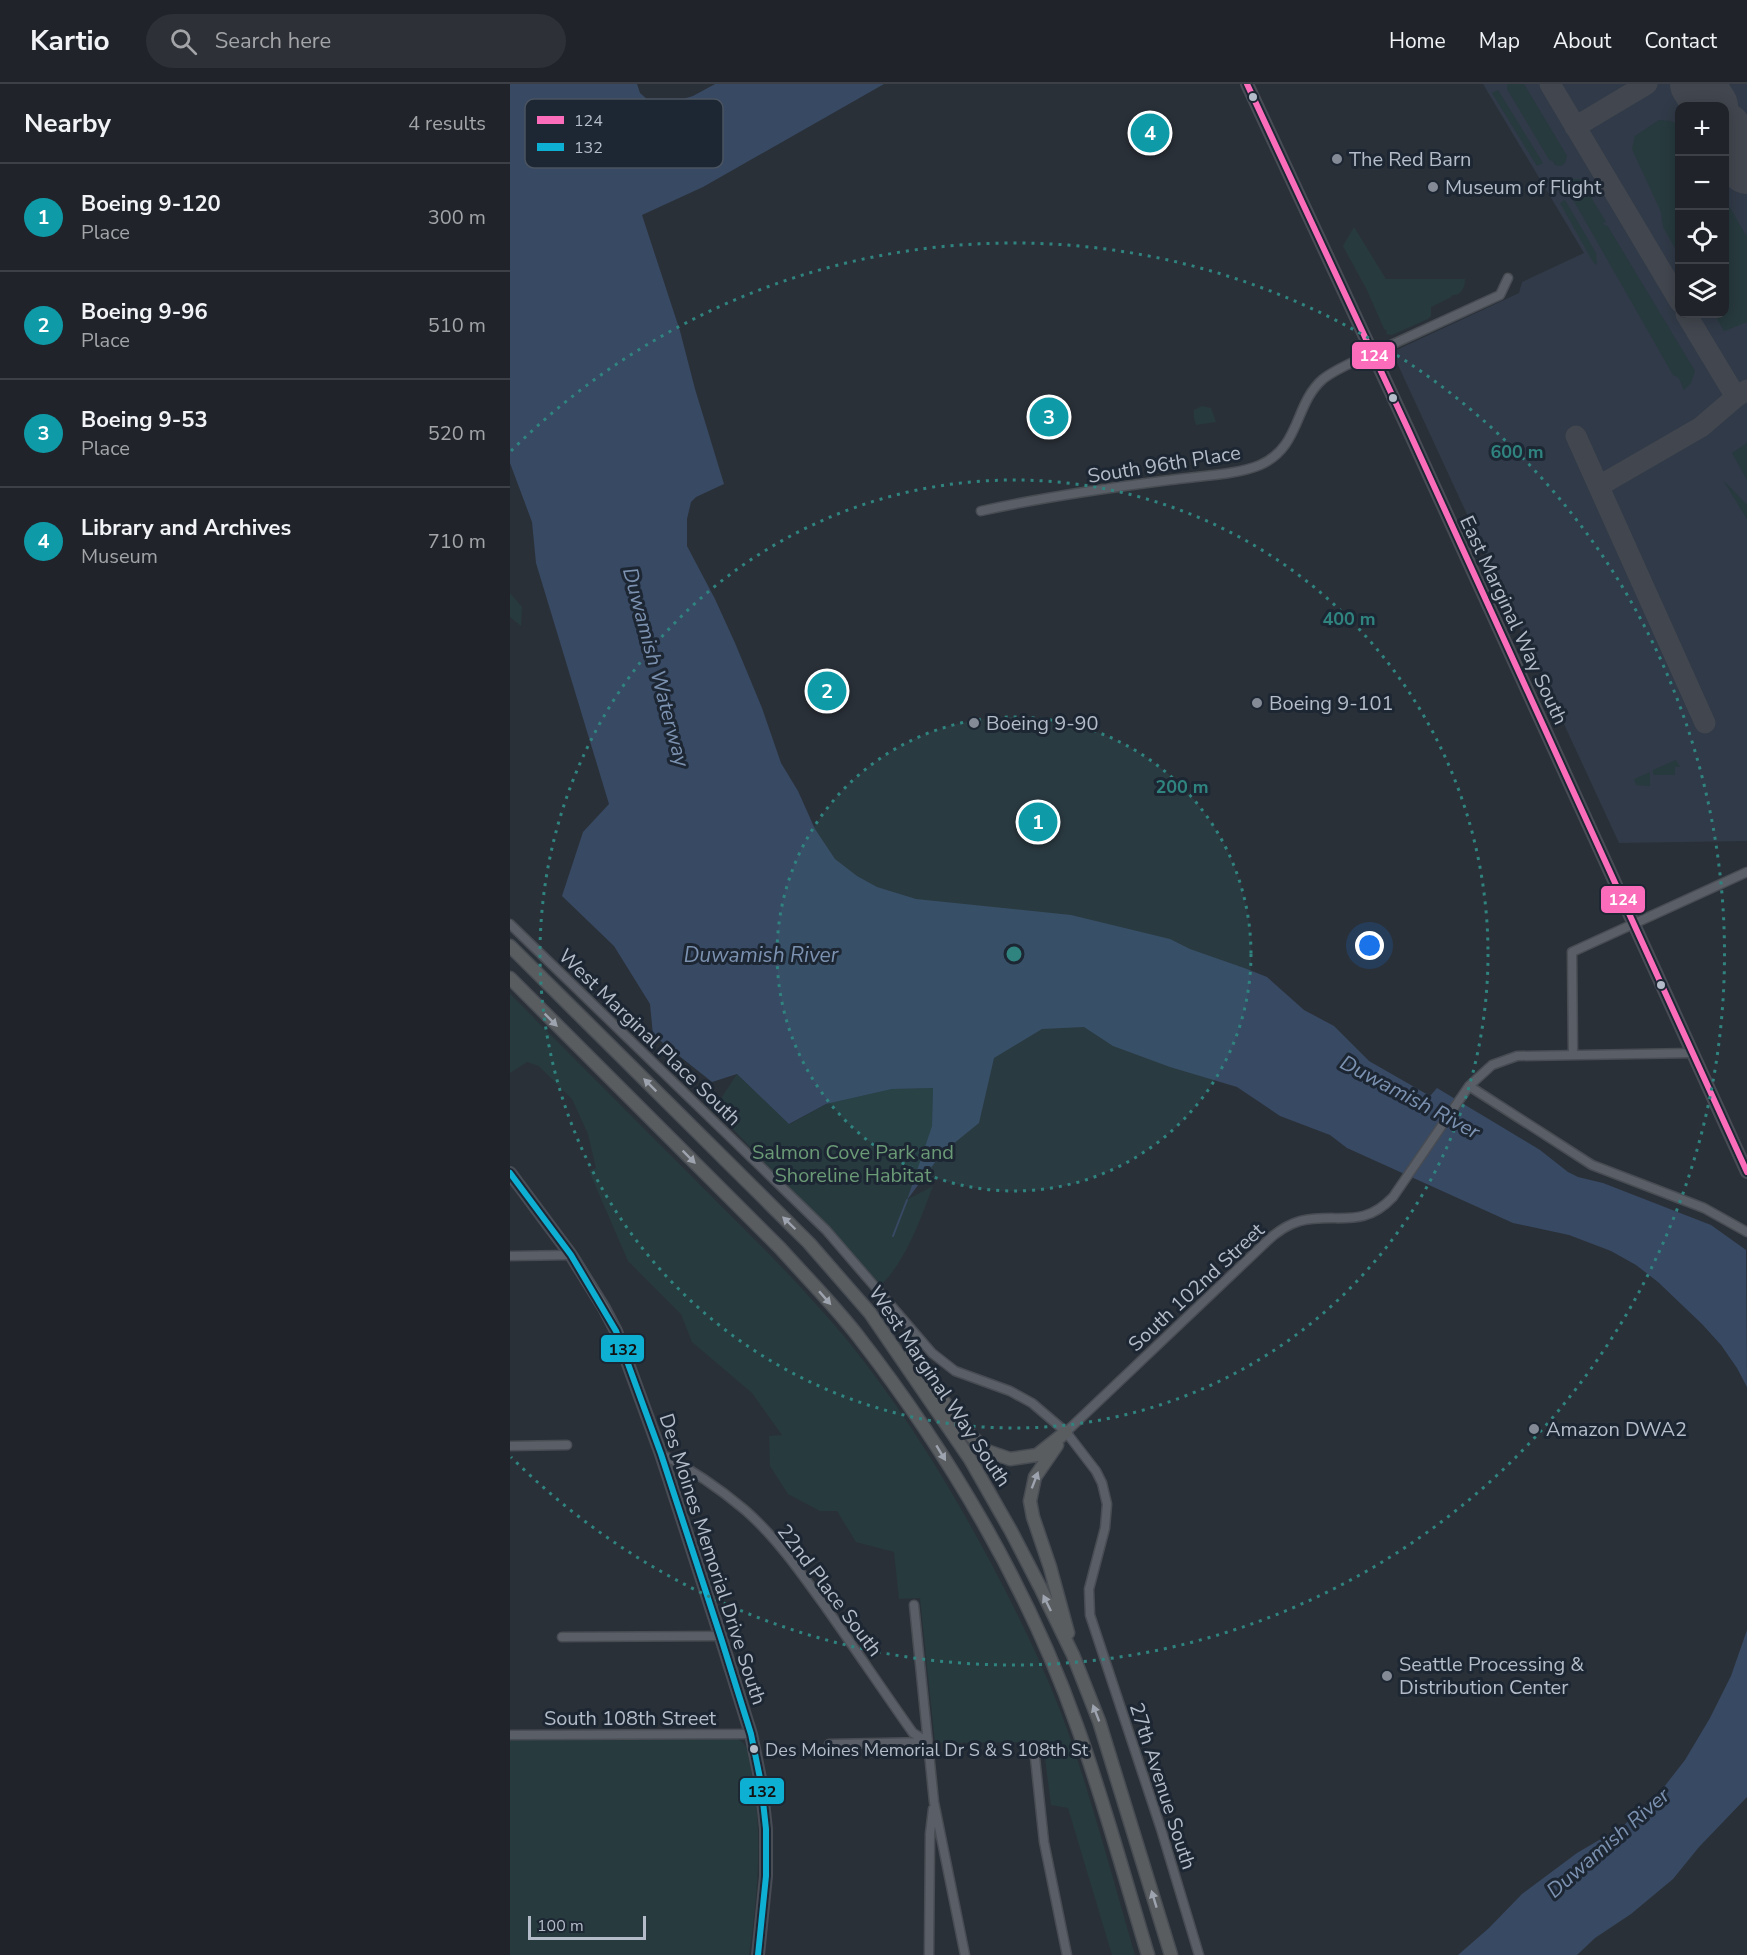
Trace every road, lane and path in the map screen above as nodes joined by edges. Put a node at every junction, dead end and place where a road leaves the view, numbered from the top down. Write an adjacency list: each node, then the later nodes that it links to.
1 (1246, 84): 3 (main road, East Marginal Way South)
2 (1508, 278): 3 (street, South 96th Place)
3 (1372, 354): 4 (street, South 96th Place); 7 (main road, East Marginal Way South)
4 (981, 511)
5 (1747, 872): 7 (street)
6 (510, 924): 19 (street, West Marginal Place South)
7 (1635, 924): 10 (main road, East Marginal Way South); 11 (street)
8 (510, 946): 18 (highway, West Marginal Way South, one-way to 8)
9 (510, 978): 38 (highway, West Marginal Way South, one-way to 38)
10 (1692, 1053): 11 (street, South 102nd Street); 13 (main road, East Marginal Way South)
11 (1573, 1054): 12 (street, South 102nd Street)
12 (1469, 1086): 15 (street); 19 (street, South 102nd Street)
13 (1747, 1172)
14 (510, 1173): 16 (main road, Des Moines Memorial Drive South)
15 (1743, 1230)
16 (571, 1255): 17 (street); 22 (main road, Des Moines Memorial Drive South)
17 (510, 1256)
18 (870, 1313): 19 (highway); 27 (highway, West Marginal Way South, one-way to 18)
19 (1066, 1431): 24 (street, West Marginal Place South); 27 (highway, one-way to 19)
20 (567, 1445): 21 (street)
21 (510, 1446)
22 (661, 1454): 25 (main road, Des Moines Memorial Drive South); 30 (street, 22nd Place South)
23 (914, 1605): 30 (street)
24 (1094, 1628): 40 (street, 27th Avenue South)
25 (720, 1636): 26 (street); 28 (main road, Des Moines Memorial Drive South)
26 (562, 1637)
27 (1073, 1655): 39 (highway, West Marginal Way South, one-way to 27)
28 (751, 1734): 29 (street, South 108th Street); 34 (main road, Des Moines Memorial Drive South)
29 (510, 1735)
30 (928, 1742): 31 (street); 33 (street)
31 (829, 1744)
32 (1034, 1748): 37 (street)
33 (934, 1803): 35 (street); 36 (street)
34 (758, 1955)
35 (929, 1955)
36 (965, 1955)
37 (1067, 1955)
38 (1148, 1955)
39 (1171, 1955)
40 (1199, 1955)

